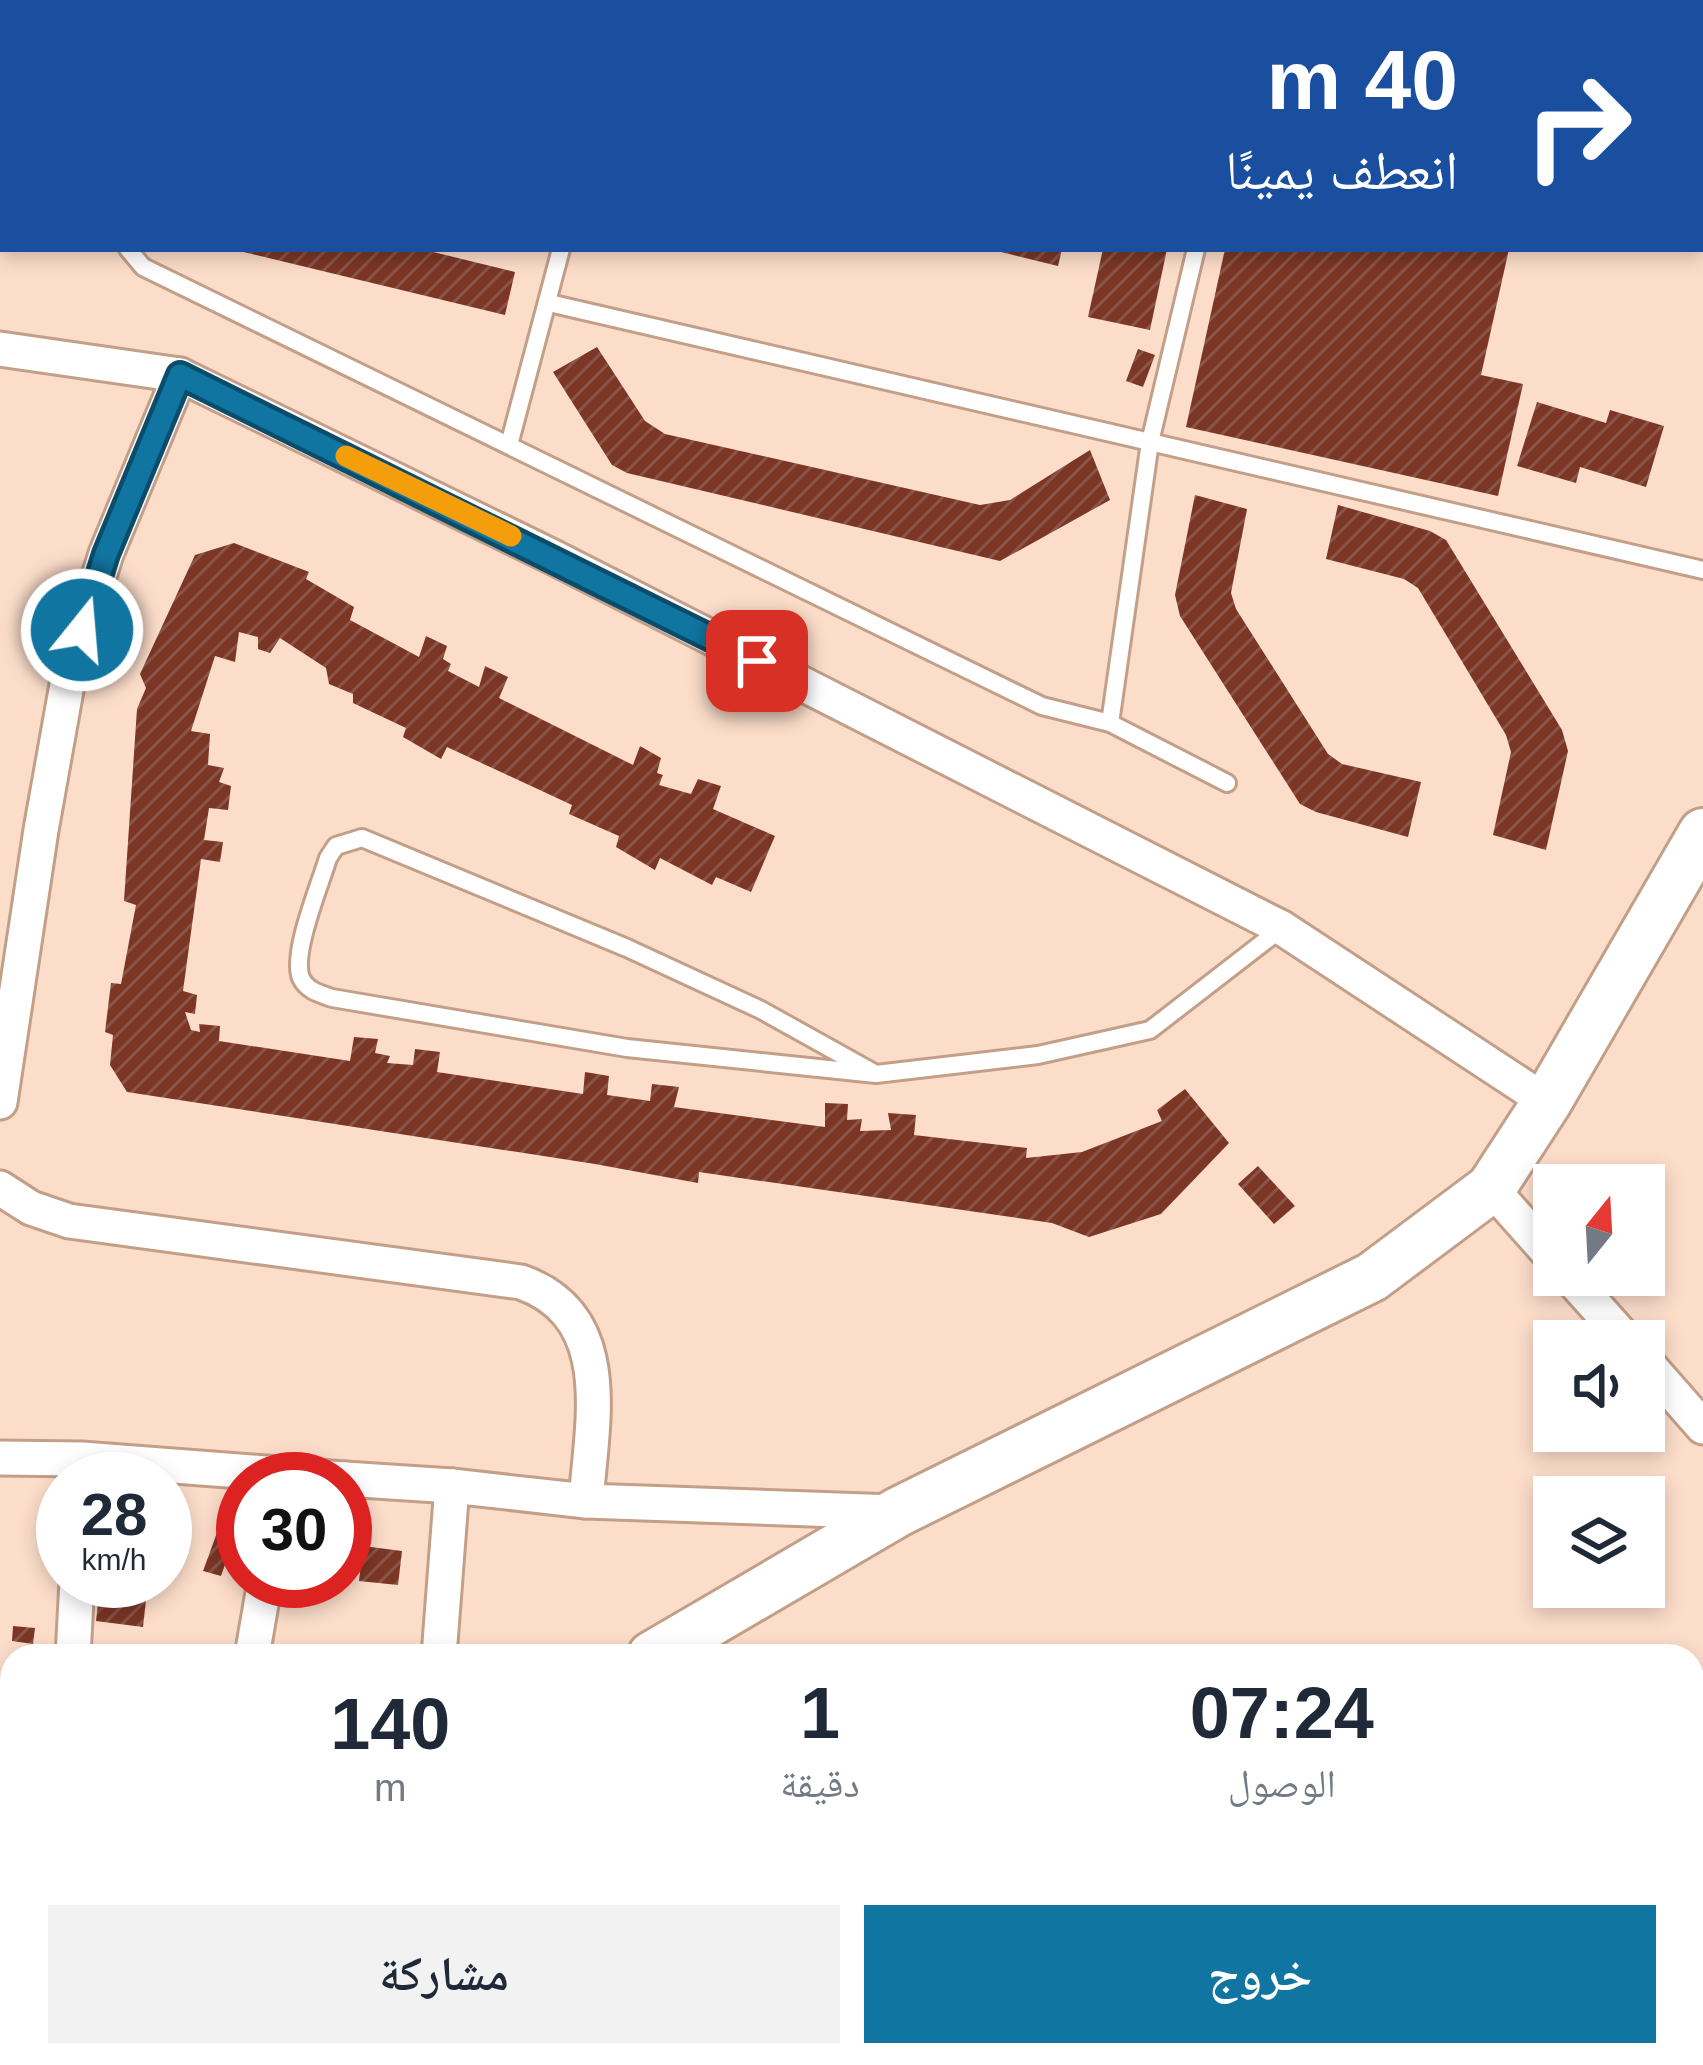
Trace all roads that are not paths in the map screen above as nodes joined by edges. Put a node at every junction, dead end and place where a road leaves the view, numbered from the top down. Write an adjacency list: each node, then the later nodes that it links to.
1 (130, 252): 8 (lane)
2 (560, 252): 4 (lane)
3 (1195, 252): 7 (lane)
4 (549, 303): 7 (lane); 8 (lane)
5 (0, 350): 6 (street)
6 (180, 375): 13 (street); 15 (street)
7 (1150, 442): 9 (lane); 10 (lane)
8 (509, 445): 10 (lane)
9 (1703, 570)
10 (1110, 723): 11 (lane)
11 (1227, 783)
12 (1703, 833): 16 (main road)
13 (1282, 928): 14 (lane); 16 (street)
14 (876, 1074): 14 (lane)
15 (0, 1102)
16 (1547, 1102): 18 (main road)
17 (0, 1188): 28 (street)
18 (1491, 1188): 19 (street); 29 (main road)
19 (1533, 1235)
20 (1587, 1296): 21 (street)
21 (1608, 1320)
22 (1665, 1384): 23 (street)
23 (1703, 1427)
24 (0, 1458): 25 (street)
25 (36, 1463)
26 (372, 1481): 27 (street)
27 (452, 1486): 28 (street); 34 (street)
28 (586, 1501): 29 (street)
29 (898, 1513): 35 (main road)
30 (76, 1608): 32 (street)
31 (260, 1608): 33 (street)
32 (74, 1644)
33 (254, 1644)
34 (440, 1644)
35 (673, 1644)

